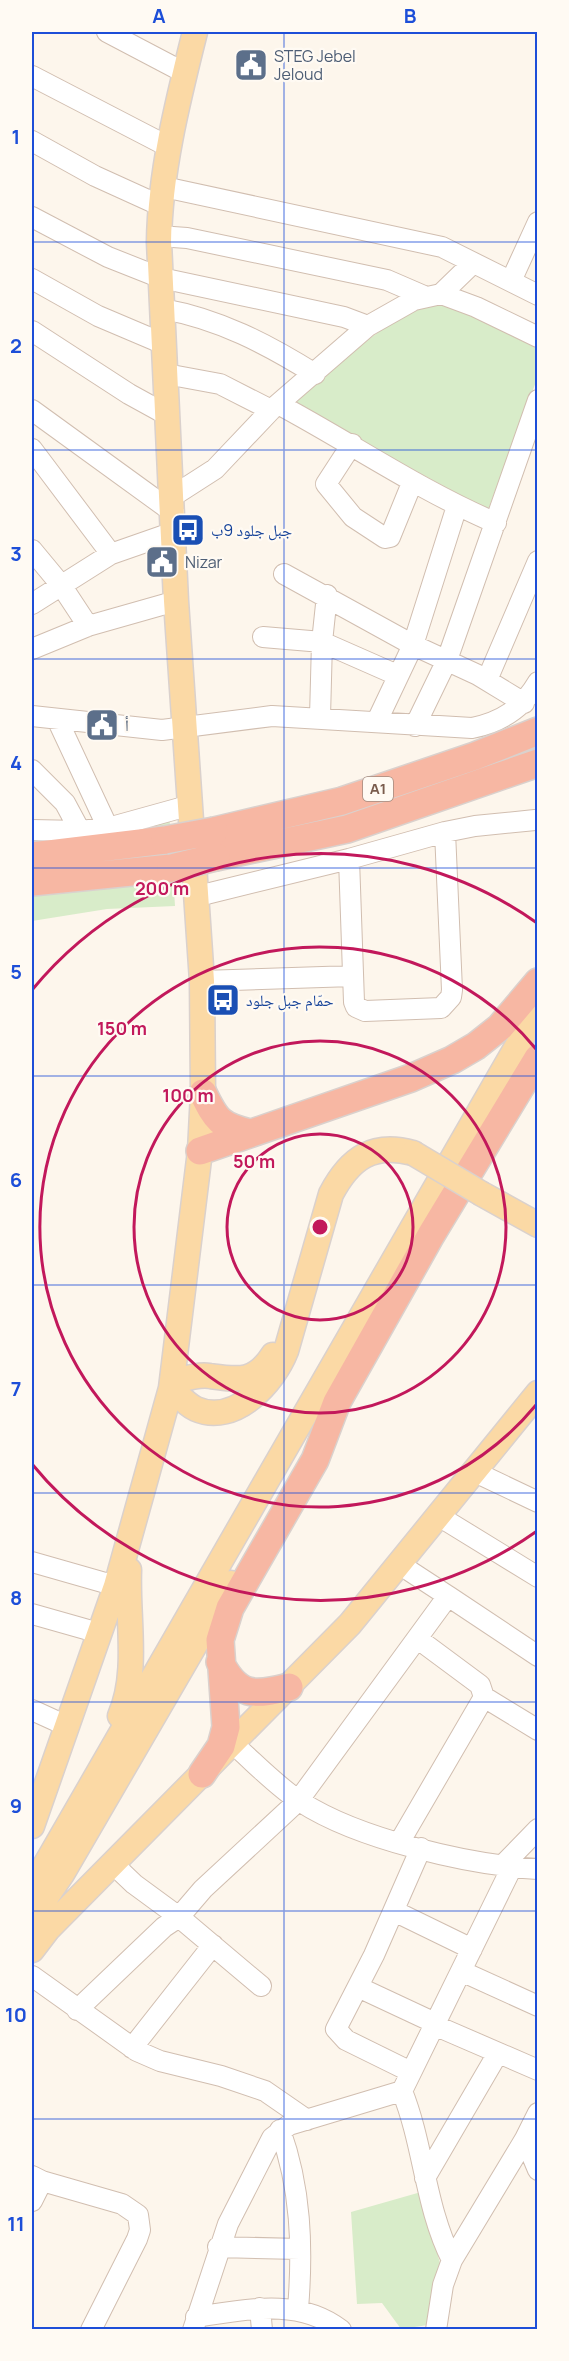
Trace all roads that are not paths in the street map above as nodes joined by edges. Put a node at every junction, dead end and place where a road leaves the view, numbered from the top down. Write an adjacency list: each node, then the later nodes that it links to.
1 (107, 32): 3 (street)
2 (195, 32): 3 (main road)
3 (185, 73): 6 (main road)
4 (32, 76): 6 (street)
5 (32, 141): 7 (street)
6 (169, 147): 7 (main road)
7 (162, 197): 10 (main road); 11 (street)
8 (32, 217): 12 (street)
9 (537, 222): 14 (street)
10 (159, 236): 12 (main road); 15 (street)
11 (473, 263): 14 (street); 15 (street)
12 (161, 278): 17 (main road); 18 (street)
13 (32, 279): 21 (street)
14 (511, 281): 16 (street)
15 (432, 295): 18 (street); 20 (street)
16 (537, 295)
17 (163, 309): 21 (main road); 23 (street)
18 (368, 326): 23 (street)
19 (32, 331): 27 (street)
20 (537, 337)
21 (164, 344): 22 (main road)
22 (166, 374): 25 (street); 27 (main road)
23 (315, 374): 25 (street)
24 (537, 400): 33 (street)
25 (275, 407): 28 (street); 32 (street)
26 (32, 411): 32 (street)
27 (169, 416): 32 (main road)
28 (352, 444): 30 (street); 30 (street)
29 (32, 449): 35 (street)
30 (412, 483): 31 (street)
31 (457, 506): 33 (street); 46 (street)
32 (174, 514): 35 (street); 40 (main road)
33 (496, 523): 47 (street)
34 (32, 550): 38 (street)
35 (111, 554): 38 (street)
36 (537, 561): 49 (street)
37 (284, 574): 39 (street)
38 (61, 585): 41 (street); 42 (street)
39 (327, 596): 45 (street); 46 (street)
40 (176, 602): 42 (street); 57 (main road)
41 (32, 604)
42 (88, 626): 44 (street)
43 (263, 637): 45 (street)
44 (34, 642)
45 (322, 642): 48 (street); 53 (street)
46 (413, 645): 47 (street); 48 (street)
47 (447, 660): 49 (street); 56 (street)
48 (397, 675): 55 (street)
49 (487, 680): 51 (street)
50 (537, 682): 51 (street)
51 (525, 703): 56 (street)
52 (32, 716): 54 (street)
53 (320, 717): 55 (street); 57 (street)
54 (57, 719): 57 (street); 63 (street)
55 (377, 721): 56 (street)
56 (415, 726)
57 (185, 729): 61 (main road)
58 (537, 731): 67 (highway, A1)
59 (537, 763): 67 (highway, A1)
60 (32, 770): 65 (street)
61 (191, 805): 63 (street); 71 (main road)
62 (535, 820): 66 (street)
63 (108, 828): 65 (street)
64 (32, 830): 65 (street)
65 (80, 831)
66 (445, 832): 69 (street); 72 (street)
67 (215, 844): 68 (highway, A1, bridge); 70 (highway, A1, bridge)
68 (32, 856)
69 (349, 859): 71 (street); 72 (street)
70 (32, 882)
71 (198, 896): 73 (main road)
72 (353, 976): 73 (street)
73 (202, 981): 77 (main road)
74 (537, 982): 78 (highway)
75 (537, 1010): 110 (main road)
76 (537, 1058): 88 (highway)
77 (203, 1093): 78 (highway); 79 (main road)
78 (250, 1133): 79 (highway)
79 (200, 1151): 84 (main road)
80 (507, 1210): 81 (main road); 82 (main road); 83 (main road, bridge)
81 (537, 1225)
82 (537, 1234)
83 (290, 1335): 85 (main road); 86 (main road)
84 (179, 1336): 85 (main road); 86 (main road)
85 (209, 1375): 86 (main road)
86 (171, 1385): 92 (main road)
87 (537, 1393): 89 (main road)
88 (337, 1402): 102 (highway); 123 (main road)
89 (475, 1472): 90 (street); 91 (main road)
90 (537, 1502)
91 (437, 1515): 94 (main road); 95 (street)
92 (130, 1540): 96 (main road); 110 (main road)
93 (32, 1562): 96 (street)
94 (399, 1564): 97 (street); 103 (main road)
95 (537, 1577)
96 (116, 1586): 99 (main road)
97 (448, 1596): 100 (street); 101 (street)
98 (32, 1614): 99 (street)
99 (99, 1633): 106 (main road)
100 (418, 1639): 104 (street); 112 (street)
101 (537, 1656)
102 (220, 1662): 103 (highway); 109 (highway)
103 (290, 1687): 108 (main road)
104 (484, 1697): 107 (street); 115 (street)
105 (32, 1710): 106 (street)
106 (67, 1726): 111 (main road)
107 (536, 1726)
108 (231, 1742): 109 (main road); 112 (street)
109 (202, 1774): 117 (main road)
110 (92, 1782): 120 (main road)
111 (36, 1800): 113 (main road)
112 (298, 1801): 115 (street); 122 (street)
113 (32, 1826)
114 (537, 1829): 118 (street)
115 (399, 1842): 116 (street)
116 (422, 1848): 118 (street); 121 (street)
117 (113, 1864): 122 (street); 126 (main road)
118 (507, 1867): 119 (street); 125 (street)
119 (537, 1869)
120 (32, 1888)
121 (394, 1911): 125 (street); 130 (street)
122 (179, 1917): 124 (street); 132 (street)
123 (32, 1918)
124 (213, 1945): 129 (street); 134 (street)
125 (472, 1948): 127 (street)
126 (32, 1950)
127 (460, 1971): 131 (street); 133 (street)
128 (32, 1976): 132 (street)
129 (261, 1986)
130 (358, 1986): 133 (street); 137 (street)
131 (537, 2006)
132 (77, 2010): 134 (street)
133 (435, 2024): 135 (street); 137 (street)
134 (132, 2048): 140 (street)
135 (498, 2053): 136 (street); 144 (street)
136 (537, 2070)
137 (411, 2072): 138 (street)
138 (402, 2091): 140 (street); 144 (street)
139 (537, 2113): 142 (street)
140 (307, 2120): 141 (street)
141 (280, 2130): 147 (street); 148 (street)
142 (525, 2139): 143 (street); 149 (street)
143 (537, 2170)
144 (425, 2178): 149 (street)
145 (37, 2179): 146 (street); 154 (street)
146 (32, 2201)
147 (218, 2247): 148 (street); 152 (street)
148 (300, 2249): 151 (street)
149 (452, 2260): 156 (street)
150 (260, 2308): 151 (street); 152 (street); 155 (street)
151 (297, 2309): 153 (street)
152 (195, 2323)
153 (331, 2326)
154 (91, 2330)
155 (262, 2330)
156 (436, 2330)

